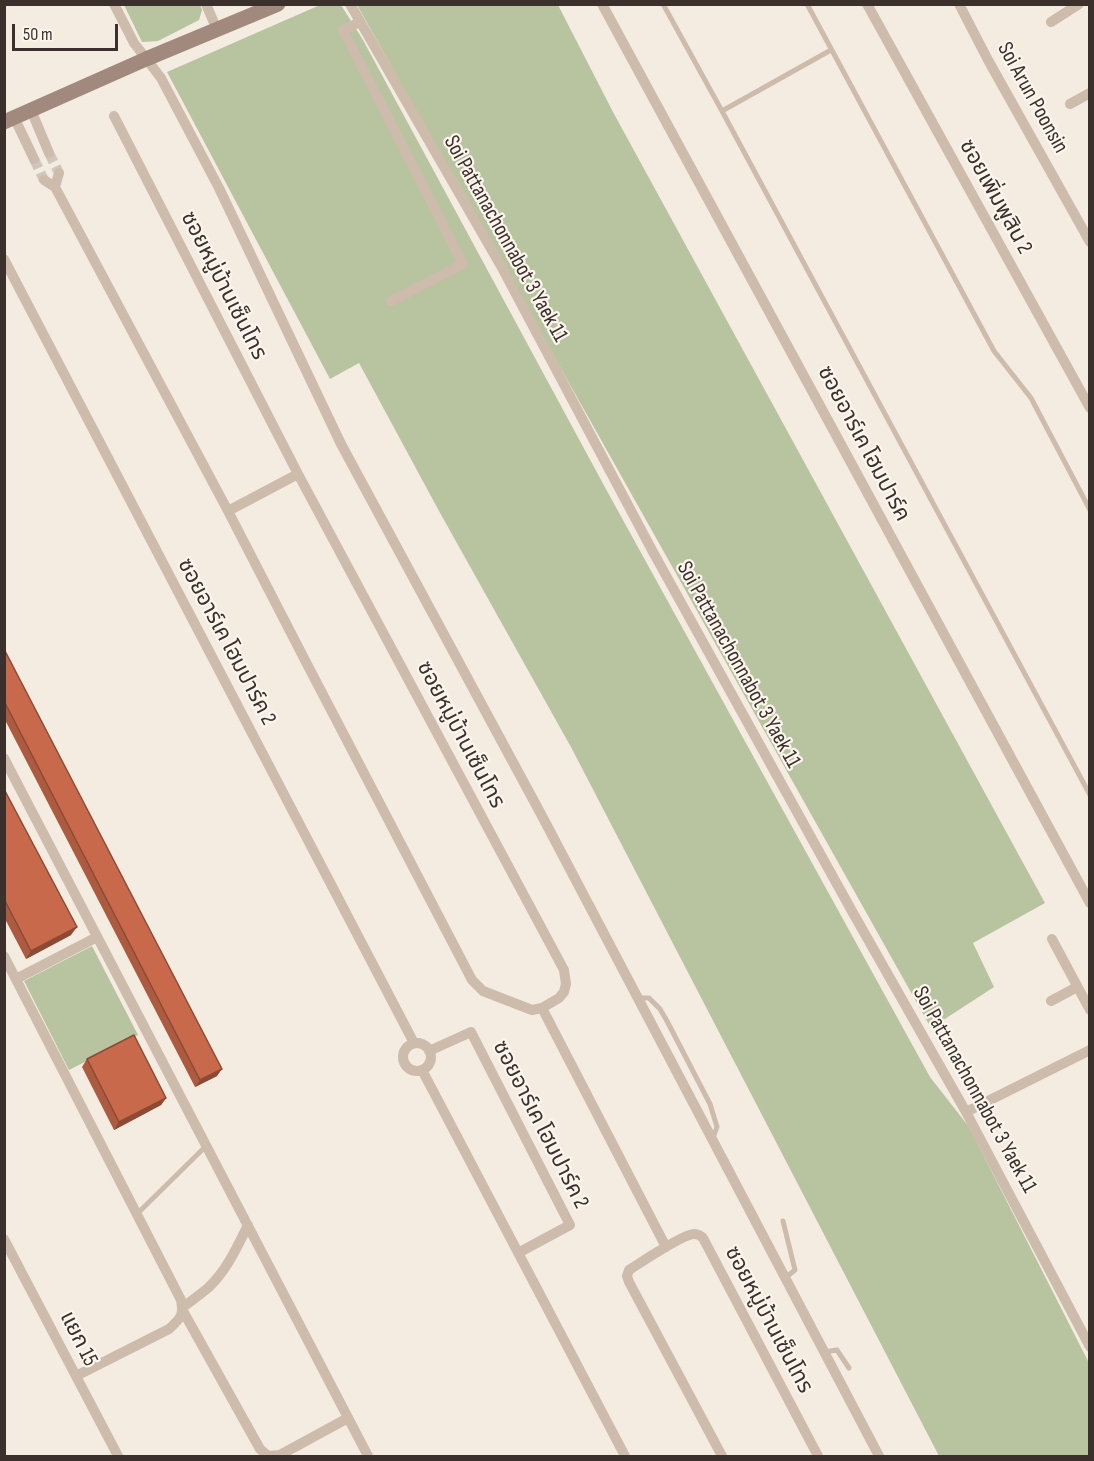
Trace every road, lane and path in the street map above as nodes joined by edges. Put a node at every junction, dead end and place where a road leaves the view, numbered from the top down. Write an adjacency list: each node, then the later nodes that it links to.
1 (114, 4): 15 (street)
2 (206, 4): 13 (street)
3 (350, 4): 11 (street, Soi Pattanachonnabot 3 Yaek 11)
4 (602, 4): 36 (street, ซอยอาร์เค โฮมปาร์ค)
5 (663, 4): 19 (lane)
6 (807, 4): 14 (lane)
7 (867, 4): 30 (street, ซอยเพิ่มพูสิน 2)
8 (959, 4): 27 (street, Soi Arun Poonsin)
9 (1079, 4): 12 (street)
10 (276, 5): 13 (street)
11 (360, 22): 29 (street); 49 (street, Soi Pattanachonnabot 3 Yaek 11)
12 (1051, 22)
13 (217, 30): 15 (street)
14 (831, 50): 19 (lane); 32 (lane)
15 (146, 59): 18 (street); 57 (street)
16 (1089, 93): 17 (street)
17 (1070, 104)
18 (31, 110): 21 (street); 22 (street)
19 (722, 111): 35 (lane)
20 (114, 116): 31 (street, ซอยหมู่บ้านเซ็นโทร)
21 (9, 119): 23 (street)
22 (49, 153)
23 (34, 159)
24 (59, 173): 26 (street)
25 (44, 180): 26 (street)
26 (55, 188): 33 (street)
27 (1089, 242)
28 (4, 259): 45 (street, ซอยอาร์เค โฮมปาร์ค 2)
29 (391, 301)
30 (1089, 408)
31 (298, 474): 33 (street); 43 (street, ซอยหมู่บ้านเซ็นโทร)
32 (1089, 510)
33 (228, 511): 43 (street)
34 (4, 758): 37 (street)
35 (1089, 795)
36 (1089, 903)
37 (97, 937): 40 (street); 50 (street)
38 (1052, 939): 41 (street)
39 (4, 956): 40 (street)
40 (16, 979): 51 (street)
41 (1077, 987): 42 (street); 44 (street)
42 (1051, 1001)
43 (542, 1008): 55 (street)
44 (1089, 1010)
45 (414, 1043): 47 (street); 48 (street)
46 (1089, 1050): 49 (street)
47 (429, 1051): 48 (street); 56 (street, ซอยอาร์เค โฮมปาร์ค 2)
48 (422, 1070): 56 (street)
49 (966, 1112): 59 (street, Soi Pattanachonnabot 3 Yaek 11)
50 (206, 1146): 51 (lane); 53 (street)
51 (137, 1214): 58 (street)
52 (783, 1221): 57 (lane)
53 (248, 1226): 58 (street); 63 (street)
54 (4, 1239): 62 (street, แยก 15)
55 (666, 1247): 67 (street, ซอยหมู่บ้านเซ็นโทร); 68 (street, ซอยหมู่บ้านเซ็นโทร)
56 (518, 1253): 66 (street)
57 (785, 1278): 60 (street)
58 (183, 1310): 62 (street); 63 (street)
59 (1089, 1347)
60 (824, 1352): 61 (lane); 69 (street)
61 (849, 1368)
62 (76, 1376): 64 (street, แยก 15)
63 (348, 1418): 65 (street)
64 (118, 1456)
65 (368, 1456)
66 (625, 1456)
67 (722, 1456)
68 (818, 1456)
69 (879, 1456)

